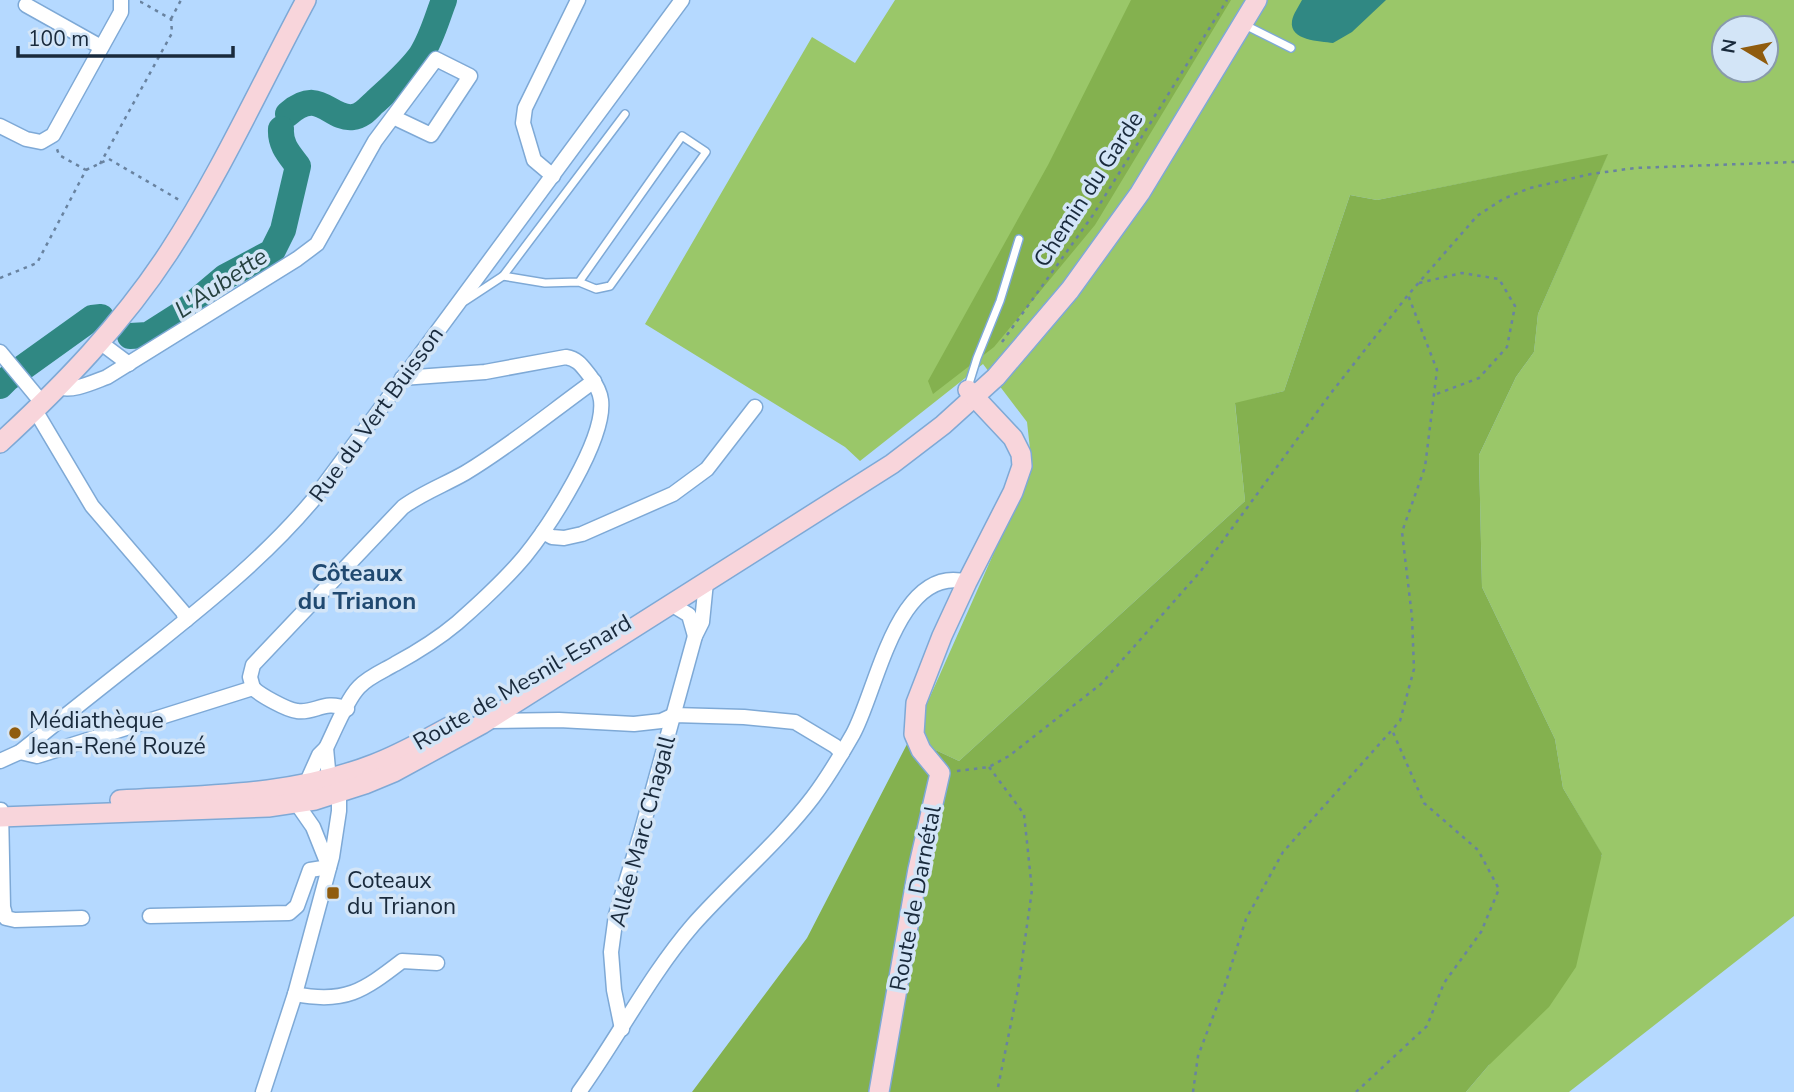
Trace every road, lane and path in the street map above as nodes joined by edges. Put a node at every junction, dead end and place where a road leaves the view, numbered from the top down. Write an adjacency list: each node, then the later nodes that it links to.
1 (121, 0): 8 (path); 12 (street)
2 (181, 0): 10 (path)
3 (306, 0): 22 (main road)
4 (578, 0): 21 (street)
5 (682, 0): 21 (street, Rue du Vert Buisson)
6 (1227, 0): 31 (path, Chemin du Garde)
7 (1257, 0): 11 (main road)
8 (141, 1): 10 (path)
9 (26, 5): 12 (street)
10 (171, 19): 19 (path)
11 (1243, 24): 13 (lane); 37 (main road)
12 (101, 47): 17 (street)
13 (1291, 48)
14 (625, 114): 24 (lane)
15 (393, 117): 15 (street); 33 (street)
16 (0, 126): 17 (street)
17 (53, 135): 20 (path)
18 (1794, 162): 27 (path)
19 (100, 164): 20 (path); 22 (path)
20 (86, 170): 25 (path)
21 (553, 176): 29 (street, Rue du Vert Buisson)
22 (195, 209): 30 (main road)
23 (1019, 239): 37 (lane)
24 (503, 276): 26 (lane); 29 (lane)
25 (0, 278)
26 (579, 282): 26 (lane)
27 (1419, 283): 28 (path); 38 (path)
28 (1408, 296): 38 (path); 57 (path)
29 (453, 309): 34 (street, Rue du Vert Buisson)
30 (101, 343): 33 (street); 36 (main road)
31 (999, 346)
32 (1, 351): 39 (street)
33 (129, 364): 36 (street)
34 (402, 378): 35 (street); 46 (street, Rue du Vert Buisson)
35 (594, 381): 42 (street); 48 (street)
36 (57, 387): 39 (main road)
37 (971, 393): 43 (main road, Route de Mesnil-Esnard); 44 (main road); 60 (main road, Route de Mesnil-Esnard)
38 (1434, 395): 52 (path)
39 (39, 407): 41 (main road); 46 (street)
40 (755, 407): 42 (street)
41 (0, 443)
42 (543, 532): 49 (street)
43 (706, 582): 45 (main road, Route de Mesnil-Esnard); 47 (street, Allée Marc Chagall)
44 (967, 582): 55 (street); 58 (main road, Route de Darnétal)
45 (671, 604): 47 (street); 51 (main road, Route de Mesnil-Esnard)
46 (186, 620): 54 (street, Rue du Vert Buisson)
47 (695, 636): 50 (street, Allée Marc Chagall)
48 (253, 688): 49 (street); 54 (street)
49 (346, 709): 53 (street)
50 (674, 715): 51 (street); 55 (street); 68 (street, Allée Marc Chagall)
51 (488, 721): 60 (main road, Route de Mesnil-Esnard)
52 (1392, 730): 73 (path); 74 (path)
53 (326, 748): 59 (street); 60 (street)
54 (20, 752): 56 (street, Rue du Vert Buisson)
55 (842, 753): 68 (street)
56 (0, 761)
57 (989, 767): 58 (path); 72 (path)
58 (940, 773): 71 (main road, Route de Darnétal)
59 (305, 785): 60 (main road, Route de Mesnil-Esnard); 61 (street); 62 (main road, Route de Mesnil-Esnard)
60 (333, 786): 61 (main road, Route de Mesnil-Esnard); 63 (street)
61 (297, 804): 62 (main road, Route de Mesnil-Esnard); 63 (street)
62 (1, 812): 65 (street)
63 (329, 867): 64 (street); 67 (street)
64 (150, 916)
65 (82, 918)
66 (437, 963): 67 (street)
67 (295, 994): 69 (street)
68 (622, 1029): 70 (street)
69 (263, 1092)
70 (579, 1092)
71 (879, 1092)
72 (996, 1092)
73 (1193, 1092)
74 (1356, 1092)

